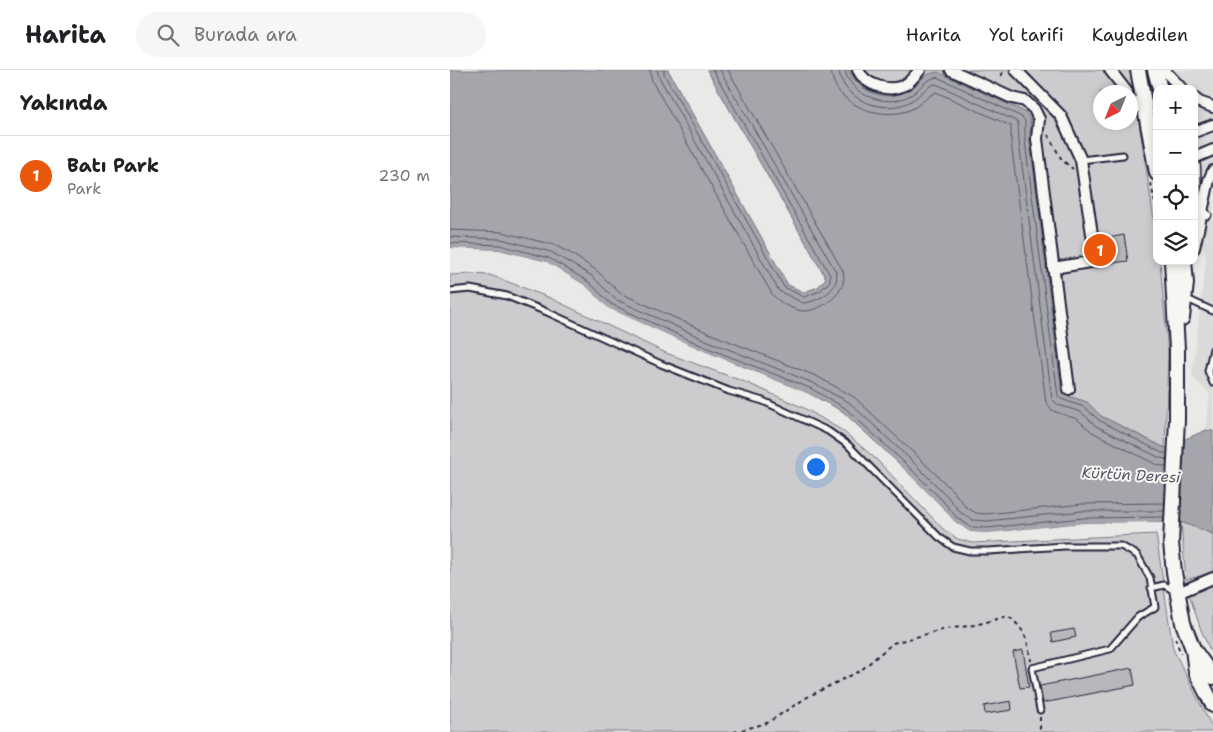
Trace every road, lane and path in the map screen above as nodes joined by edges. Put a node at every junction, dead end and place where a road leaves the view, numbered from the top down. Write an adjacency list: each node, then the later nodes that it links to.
1 (858, 70): 2 (street)
2 (920, 70)
3 (951, 70): 21 (street)
4 (1004, 70): 10 (path)
5 (1016, 70): 25 (street)
6 (1110, 70): 11 (street)
7 (1138, 70): 15 (main road)
8 (1155, 70): 12 (main road)
9 (1164, 70): 13 (street)
10 (1001, 76)
11 (1122, 85)
12 (1159, 85)
13 (1179, 85)
14 (1198, 101): 17 (street)
15 (1143, 105): 16 (street); 20 (main road)
16 (1138, 107)
17 (1213, 107)
18 (1213, 125): 19 (street)
19 (1198, 131)
20 (1149, 132)
21 (1037, 133): 27 (path); 34 (street)
22 (1213, 150): 24 (street)
23 (1123, 155): 25 (lane)
24 (1198, 156)
25 (1081, 160): 27 (street)
26 (1213, 171): 29 (street)
27 (1082, 172): 34 (street)
28 (1196, 175): 29 (street)
29 (1205, 212): 30 (street)
30 (1198, 235)
31 (1172, 265): 39 (main road)
32 (1184, 265): 35 (main road)
33 (1190, 265): 35 (street)
34 (1053, 268): 42 (street)
35 (1186, 283): 37 (main road)
36 (450, 290): 44 (lane)
37 (1184, 298): 38 (lane); 39 (main road)
38 (1213, 311)
39 (1178, 349): 45 (main road)
40 (1213, 349): 41 (lane)
41 (1213, 383)
42 (1069, 389)
43 (1213, 578): 45 (street)
44 (1151, 588): 45 (lane); 47 (lane)
45 (1178, 593): 46 (main road)
46 (1193, 649): 48 (main road); 49 (main road)
47 (1032, 668): 50 (lane); 51 (path)
48 (1213, 677)
49 (1213, 705)
50 (1040, 710): 52 (path)
51 (734, 732)
52 (1040, 732)

